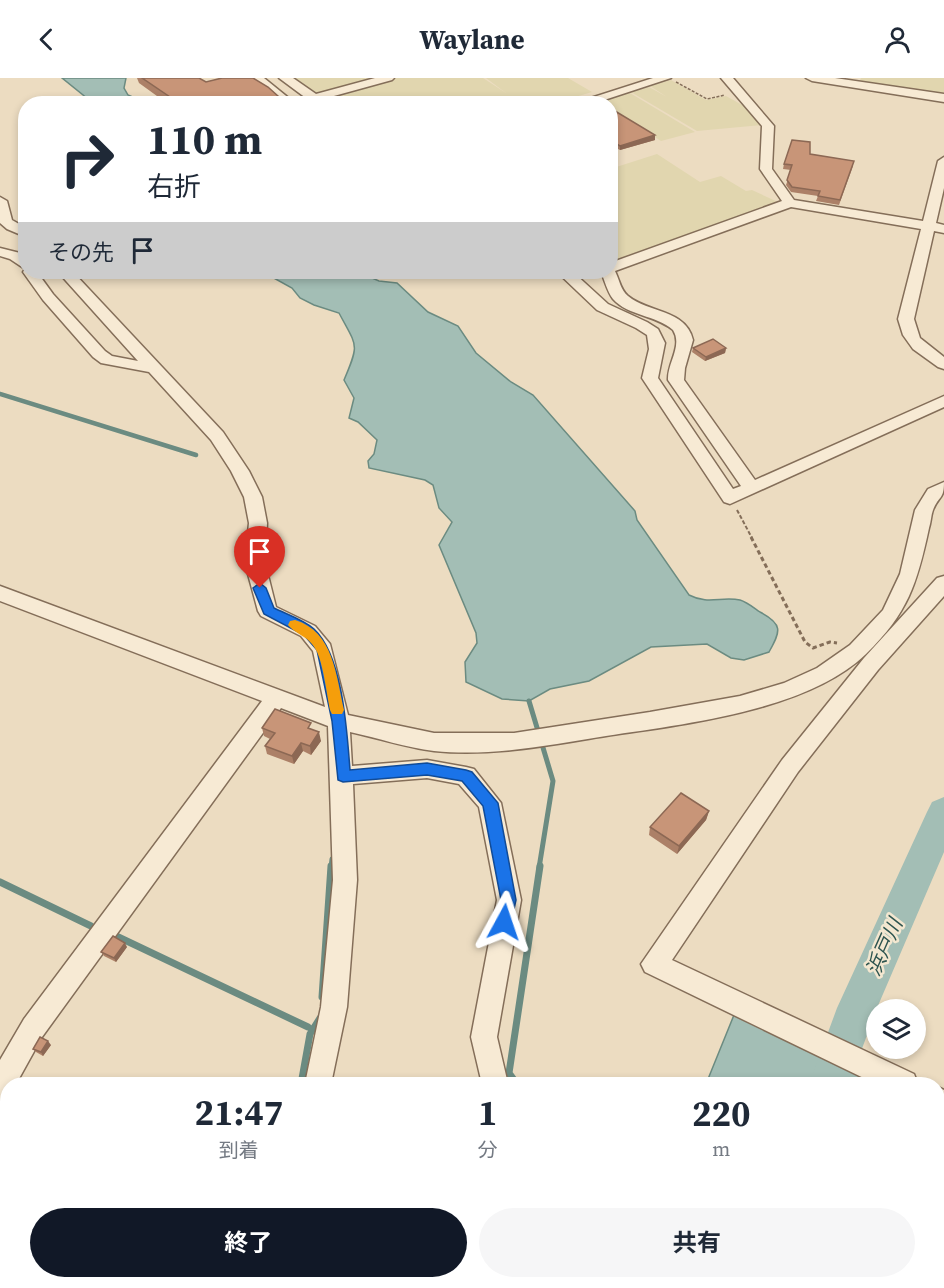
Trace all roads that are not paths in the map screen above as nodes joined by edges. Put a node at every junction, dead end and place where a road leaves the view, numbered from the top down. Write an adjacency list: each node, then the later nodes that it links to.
1 (257, 78): 7 (street)
2 (285, 78): 8 (street)
3 (388, 78): 9 (street)
4 (667, 78): 10 (street)
5 (727, 78): 14 (street)
6 (812, 78): 11 (street)
7 (280, 96)
8 (312, 96)
9 (331, 96)
10 (605, 96)
11 (944, 98)
12 (944, 161): 15 (street)
13 (0, 201): 16 (street)
14 (790, 203): 15 (street); 19 (street)
15 (936, 227): 24 (street)
16 (18, 230)
17 (0, 252): 18 (street)
18 (18, 258)
19 (618, 267)
20 (35, 279): 25 (street)
21 (71, 279): 25 (street)
22 (572, 279): 27 (street)
23 (612, 279): 27 (street)
24 (944, 364)
25 (153, 368): 32 (street)
26 (944, 400): 27 (street)
27 (752, 488)
28 (944, 488): 32 (street)
29 (944, 583): 37 (street)
30 (0, 593): 31 (street)
31 (276, 698): 32 (street); 34 (street)
32 (339, 721): 33 (street)
33 (343, 776): 35 (street); 36 (street)
34 (6, 1077)
35 (319, 1077)
36 (493, 1077)
37 (889, 1077)

